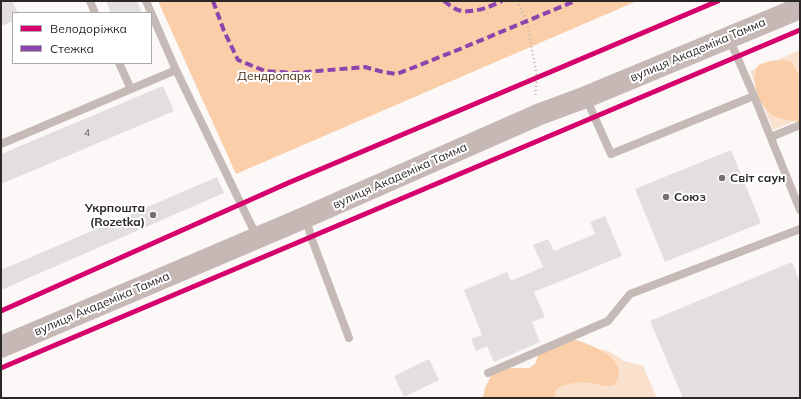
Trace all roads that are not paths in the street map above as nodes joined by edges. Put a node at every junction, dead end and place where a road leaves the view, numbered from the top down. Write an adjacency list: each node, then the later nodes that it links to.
1 (90, 1): 4 (lane)
2 (146, 1): 5 (lane)
3 (800, 8): 7 (main road, вулиця Академіка Тамма)
4 (95, 12)
5 (151, 12)
6 (152, 15): 9 (lane)
7 (728, 37): 11 (lane); 12 (main road, вулиця Академіка Тамма)
8 (119, 64): 10 (lane)
9 (176, 70): 10 (lane); 19 (lane)
10 (131, 89): 15 (lane)
11 (754, 96): 12 (lane); 14 (lane)
12 (586, 97): 17 (main road, вулиця Академіка Тамма)
13 (800, 125): 14 (lane)
14 (771, 137): 16 (lane)
15 (1, 144)
16 (800, 210)
17 (306, 217): 19 (main road, вулиця Академіка Тамма); 20 (lane)
18 (800, 229): 22 (lane)
19 (257, 237): 21 (main road, вулиця Академіка Тамма)
20 (349, 338)
21 (1, 347)
22 (488, 373)

